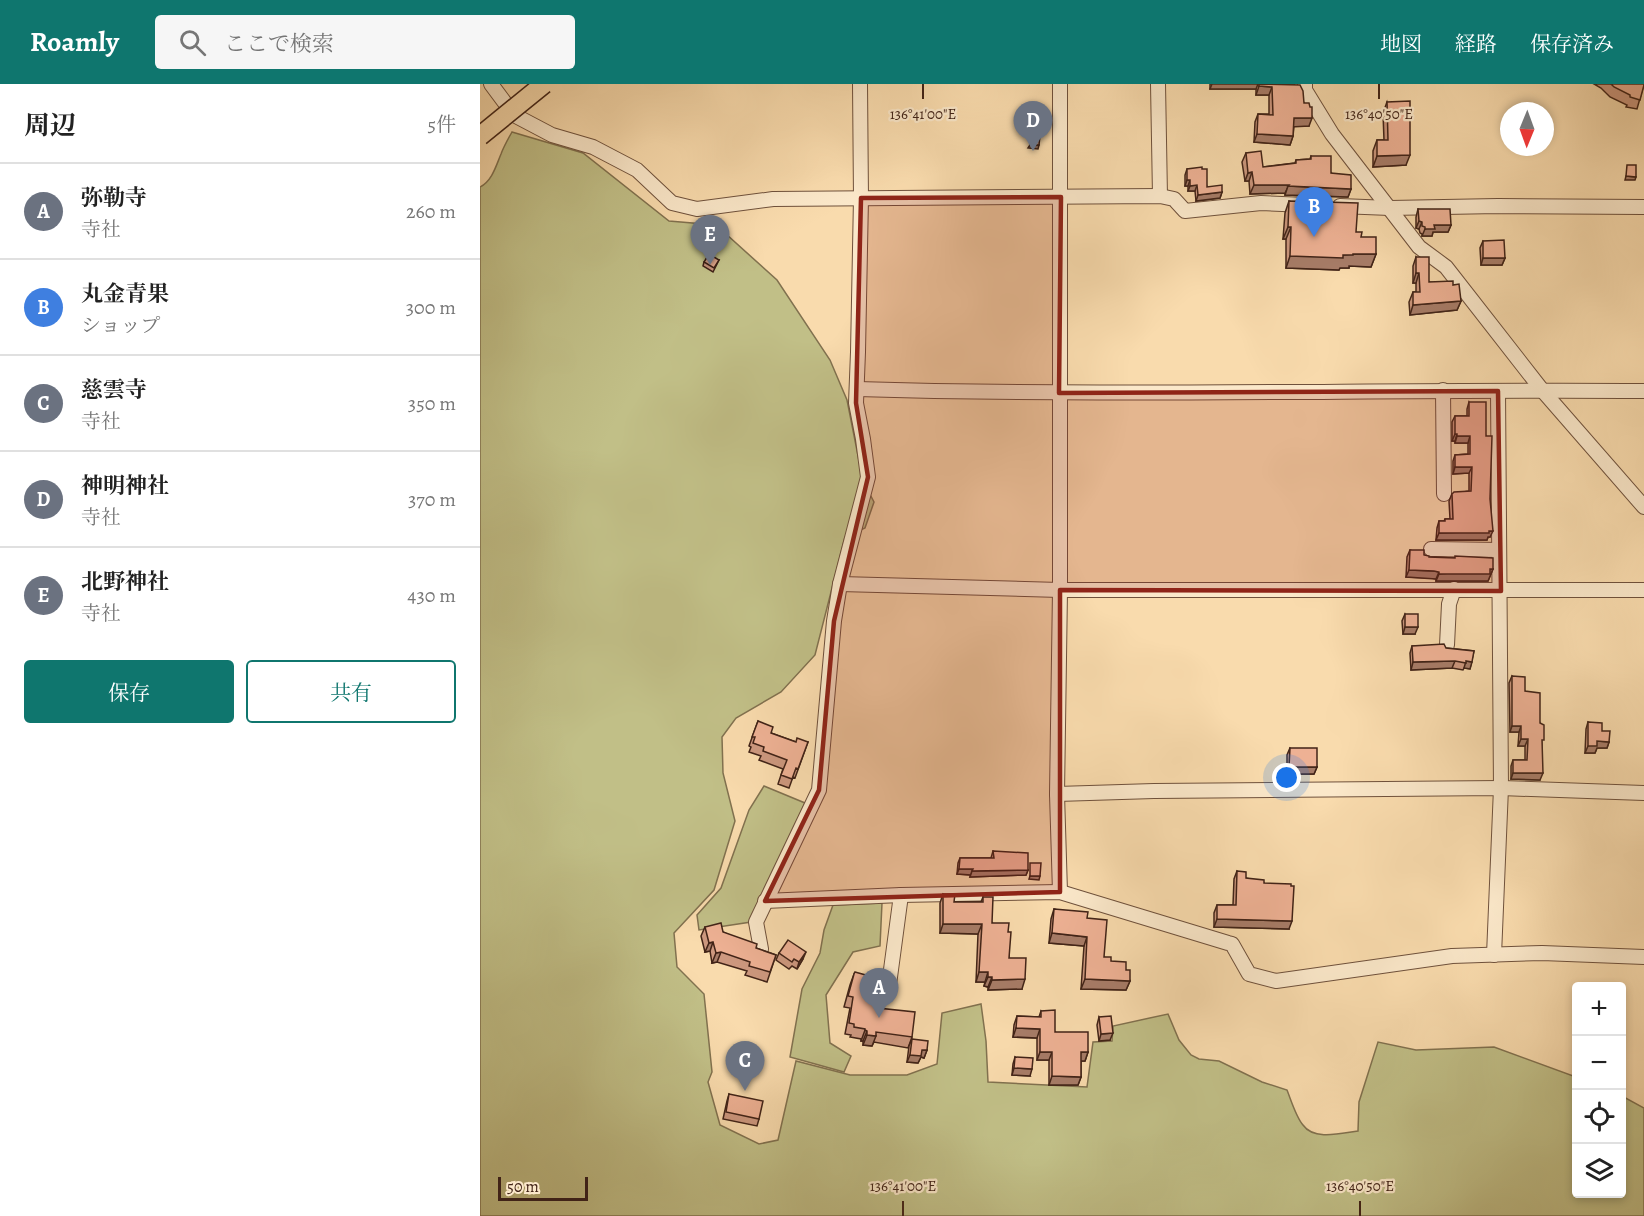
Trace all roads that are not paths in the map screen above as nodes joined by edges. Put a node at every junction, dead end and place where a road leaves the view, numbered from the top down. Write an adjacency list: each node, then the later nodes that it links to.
1 (491, 84): 10 (street)
2 (544, 84): 7 (highway, bridge)
3 (860, 84): 10 (street)
4 (1060, 84): 9 (street)
5 (1158, 84): 8 (street)
6 (1305, 84): 12 (street)
7 (480, 136)
8 (1160, 196): 9 (street); 12 (street)
9 (1061, 197): 10 (street); 18 (street)
10 (861, 198): 13 (street)
11 (1644, 207): 12 (street)
12 (1390, 208): 15 (street)
13 (857, 389): 18 (street); 23 (street)
14 (1443, 390): 16 (street); 18 (street); 19 (street)
15 (1542, 390): 16 (street); 17 (street); 20 (street)
16 (1498, 391): 22 (street)
17 (1644, 391)
18 (1059, 393): 25 (street)
19 (1444, 494)
20 (1644, 507)
21 (1431, 549): 22 (street)
22 (1499, 550): 27 (street)
23 (840, 584): 25 (street); 34 (street)
24 (1454, 589): 25 (street); 27 (street); 28 (street)
25 (1060, 590): 31 (street)
26 (1644, 590): 27 (street)
27 (1501, 591): 29 (street)
28 (1448, 645)
29 (1501, 788): 30 (street); 31 (street); 36 (street)
30 (1644, 793)
31 (1057, 794): 32 (street)
32 (1060, 892): 33 (street); 36 (street)
33 (902, 895): 34 (street); 38 (street)
34 (765, 901): 35 (street)
35 (761, 949)
36 (1494, 955): 37 (street)
37 (1644, 957)
38 (888, 992)

